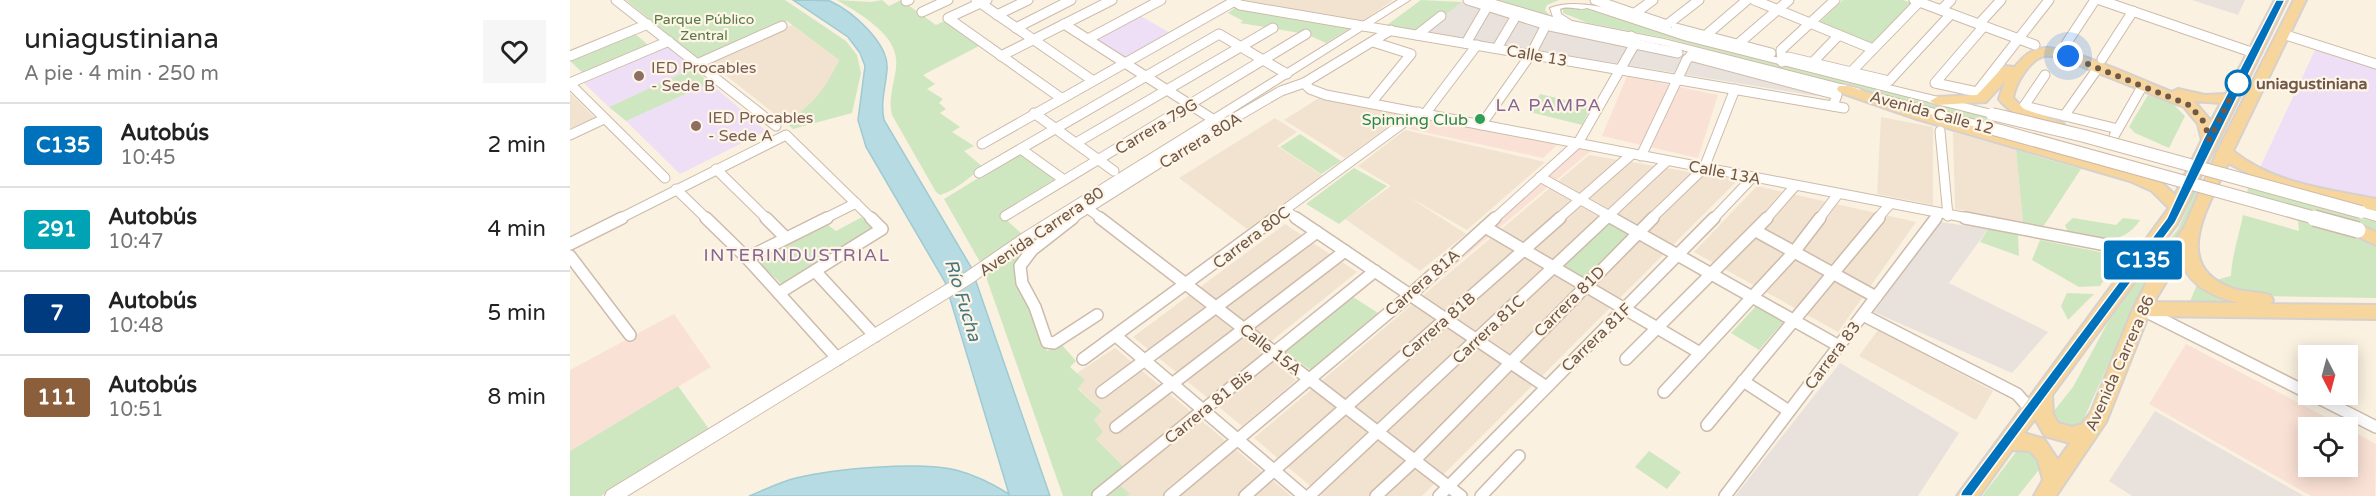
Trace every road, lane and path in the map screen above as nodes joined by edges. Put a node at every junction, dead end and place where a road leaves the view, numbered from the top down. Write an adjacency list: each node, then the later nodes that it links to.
1 (616, 0): 38 (street)
2 (948, 0): 31 (street)
3 (1028, 0): 34 (street)
4 (1071, 0): 46 (street)
5 (1112, 0): 39 (street)
6 (1161, 0): 54 (street)
7 (1405, 0): 43 (main road, Avenida Carrera 80)
8 (1468, 0): 26 (street)
9 (1575, 0): 27 (main road, Avenida Calle 12)
10 (1595, 0): 27 (street)
11 (1653, 0): 32 (street)
12 (1699, 0): 45 (street)
13 (1747, 0): 53 (street)
14 (1754, 0): 28 (street)
15 (1789, 0): 28 (street)
16 (1835, 0): 37 (street)
17 (1951, 0): 29 (street)
18 (2001, 0): 41 (street)
19 (2049, 0): 56 (street)
20 (2098, 0): 30 (street); 62 (street)
21 (2281, 0): 69 (main road, Avenida Carrera 86)
22 (2300, 0): 49 (main road, Avenida Carrera 86)
23 (981, 1): 34 (street); 74 (street)
24 (1233, 1): 43 (street, Calle 13); 79 (street)
25 (1917, 1): 29 (street); 67 (street)
26 (1486, 3): 36 (street); 44 (main road, Avenida Calle 12); 60 (street)
27 (1609, 5): 32 (street); 44 (main road); 45 (main road, Avenida Calle 12)
28 (1778, 10): 37 (street); 61 (street)
29 (1941, 10): 33 (street)
30 (2133, 11): 69 (street); 82 (street)
31 (922, 12)
32 (1635, 13): 45 (street)
33 (1951, 14): 41 (street); 85 (street)
34 (997, 15): 46 (street)
35 (1441, 16): 51 (street)
36 (1516, 16): 40 (street); 66 (street)
37 (1810, 23): 52 (street); 78 (street)
38 (648, 24): 57 (street); 73 (street)
39 (1064, 24): 54 (street); 58 (street)
40 (1546, 25): 55 (street); 72 (street)
41 (1982, 25): 56 (street); 56 (street)
42 (782, 26): 80 (street)
43 (1364, 26): 48 (street, Calle 13); 86 (main road, Avenida Carrera 80)
44 (1576, 26): 55 (main road, Avenida Calle 12)
45 (1668, 27): 53 (street); 78 (main road, Avenida Calle 12)
46 (1016, 28): 58 (street)
47 (1273, 28): 65 (street)
48 (1391, 30): 51 (street, Calle 13); 59 (street, Carrera 80A)
49 (2284, 32): 76 (street); 83 (street); 121 (main road, Avenida Carrera 86)
50 (1306, 34): 77 (street, Carrera 79G)
51 (1417, 35): 60 (street, Calle 13)
52 (1839, 35): 67 (street); 81 (street)
53 (1705, 36): 61 (street)
54 (1088, 39): 79 (street)
55 (1632, 39): 68 (main road, Avenida Calle 12); 70 (street); 84 (street, Carrera 81A)
56 (2018, 39): 64 (street)
57 (669, 40): 80 (street); 92 (street)
58 (1033, 40): 74 (street); 90 (street)
59 (1373, 42): 91 (street, Carrera 80A); 100 (street)
60 (1466, 43): 63 (street, Calle 13)
61 (1738, 44): 71 (street)
62 (2066, 44)
63 (1477, 45): 66 (street, Calle 13); 105 (street, Carrera 80C)
64 (2036, 45): 98 (main road); 99 (main road)
65 (1241, 48): 77 (street); 88 (street); 95 (street)
66 (1497, 48): 72 (street, Calle 13)
67 (1873, 49): 85 (street)
68 (1703, 52): 75 (street); 96 (main road, Avenida Calle 12)
69 (2254, 52): 98 (main road, Avenida Carrera 86)
70 (1678, 53)
71 (1771, 53)
72 (1531, 54): 84 (street, Calle 13); 110 (street)
73 (570, 56)
74 (1001, 56): 97 (street)
75 (1690, 56): 89 (street, Carrera 81B); 96 (street)
76 (2376, 58)
77 (1263, 60): 86 (street); 101 (street, Carrera 79G)
78 (1785, 60): 81 (street); 99 (main road, Avenida Calle 12)
79 (1123, 62): 88 (street); 90 (street)
80 (699, 63): 111 (street)
81 (1812, 63): 85 (street)
82 (2100, 64): 93 (main road); 106 (street); 115 (main road)
83 (2376, 64)
84 (1619, 69): 89 (street, Calle 13); 118 (street, Carrera 81A)
85 (1851, 72)
86 (1287, 74): 108 (main road, Avenida Carrera 80)
87 (2045, 75): 106 (street)
88 (1147, 77): 95 (street); 112 (street)
89 (1677, 79): 94 (street, Calle 13); 122 (street, Carrera 81B)
90 (1092, 80): 97 (street)
91 (1304, 83): 100 (street, Calle 13A); 140 (street, Carrera 80A)
92 (570, 84): 107 (street)
93 (2143, 85): 106 (street); 116 (main road)
94 (1735, 89): 102 (street, Calle 13); 125 (street, Carrera 81D)
95 (1169, 91): 101 (street); 117 (street)
96 (1841, 92): 102 (street); 109 (main road, Avenida Calle 12); 141 (main road)
97 (1061, 98): 104 (street)
98 (2230, 98): 116 (main road, Avenida Carrera 86)
99 (1937, 101): 109 (main road, Avenida Calle 12)
100 (1371, 104): 105 (street, Calle 13A)
101 (1191, 105): 108 (street); 123 (street, Carrera 79G)
102 (1833, 106): 103 (street, Calle 13)
103 (1844, 108)
104 (1034, 113): 112 (street); 119 (street)
105 (1421, 113): 110 (street, Calle 13A); 142 (street, Carrera 80C)
106 (2064, 116)
107 (604, 119): 114 (street); 131 (street)
108 (1214, 120): 140 (main road, Avenida Carrera 80)
109 (1991, 121): 115 (main road, Avenida Calle 12, bridge); 149 (main road, Avenida Calle 12, bridge)
110 (1481, 124): 118 (street, Calle 13A)
111 (776, 126)
112 (1056, 129): 117 (street); 120 (street)
113 (1940, 131): 143 (street)
114 (570, 135)
115 (2084, 136): 146 (main road, Avenida Calle 12, bridge)
116 (2209, 140): 141 (main road, Avenida Carrera 86)
117 (1076, 143): 123 (street)
118 (1578, 143): 122 (street, Calle 13A); 129 (street, Carrera 81A)
119 (982, 144)
120 (1021, 149): 128 (street); 132 (street)
121 (2225, 152): 139 (main road); 148 (main road, Avenida Carrera 86)
122 (1636, 155): 124 (street, Calle 13A); 136 (street, Carrera 81B)
123 (1099, 160): 127 (street); 132 (street, Carrera 79G)
124 (1667, 161): 125 (street, Calle 13A); 145 (street, Carrera 81C)
125 (1704, 168): 130 (street, Calle 13A); 152 (street, Carrera 81D)
126 (716, 169): 134 (street); 137 (street); 154 (street)
127 (1114, 171)
128 (978, 173)
129 (1540, 177): 136 (street); 147 (street, Carrera 81A)
130 (1753, 177): 133 (street, Calle 13A); 161 (street, Carrera 81F)
131 (665, 178)
132 (1064, 180): 144 (street, Carrera 79G)
133 (1795, 186): 135 (street, Calle 13A); 150 (street)
134 (676, 189): 155 (street); 162 (street)
135 (1838, 194): 138 (street, Calle 13A); 158 (street)
136 (1580, 200): 145 (street); 156 (street, Carrera 81B)
137 (856, 203): 154 (street); 164 (street)
138 (1890, 204): 143 (street, Calle 13A); 166 (street)
139 (2376, 205)
140 (1084, 206): 168 (street, Calle 15A); 179 (street, Carrera 80A); 186 (main road, Avenida Carrera 80)
141 (2178, 207): 159 (main road, Avenida Carrera 86)
142 (1286, 211): 151 (street); 168 (street, Carrera 80C)
143 (1944, 215): 159 (street, Calle 13A); 173 (street, Carrera 83)
144 (1005, 216)
145 (1608, 216): 152 (street); 163 (street, Carrera 81C)
146 (2376, 216)
147 (1485, 227): 156 (street); 171 (street, Carrera 81A)
148 (2191, 230): 174 (main road); 177 (main road, Avenida Carrera 86)
149 (2358, 230): 153 (main road)
150 (1756, 231): 158 (street); 167 (street)
151 (1317, 232): 157 (street); 175 (street)
152 (1638, 233): 161 (street); 169 (street, Carrera 81D)
153 (2376, 237)
154 (786, 238): 162 (street)
155 (570, 244)
156 (1523, 249): 163 (street); 181 (street, Carrera 81B)
157 (1345, 251): 165 (street); 184 (street)
158 (1794, 252): 166 (street); 172 (street)
159 (2148, 253): 204 (main road, Avenida Carrera 86)
160 (570, 256): 185 (street)
161 (1680, 256): 167 (street); 176 (street, Carrera 81F)
162 (747, 258): 170 (street)
163 (1554, 268): 169 (street); 188 (street, Carrera 81C)
164 (815, 271): 170 (street); 186 (street)
165 (1375, 271): 171 (street); 190 (street, Carrera 81 Bis)
166 (1833, 272): 173 (street); 182 (street)
167 (1711, 274): 172 (street); 183 (street)
168 (1187, 284): 175 (street, Calle 15A); 187 (street, Carrera 80C)
169 (1584, 285): 176 (street); 196 (street, Carrera 81D)
170 (779, 293): 192 (street)
171 (1410, 295): 181 (street); 197 (street, Carrera 81A)
172 (1752, 297): 182 (street); 191 (street)
173 (1876, 297): 180 (street, Carrera 83)
174 (2376, 301)
175 (1217, 307): 184 (street, Calle 15A); 195 (street)
176 (1624, 309): 183 (street); 200 (street, Carrera 81F)
177 (2142, 309): 178 (main road); 201 (street); 213 (main road, Avenida Carrera 86)
178 (2376, 312)
179 (1097, 315)
180 (1863, 315): 189 (street, Carrera 83); 204 (street)
181 (1445, 319): 188 (street); 206 (street, Carrera 81B)
182 (1794, 320): 189 (street); 198 (street)
183 (1655, 327): 191 (street); 194 (street)
184 (1245, 329): 190 (street, Calle 15A); 199 (street)
185 (630, 335)
186 (875, 336): 192 (main road, Avenida Carrera 80)
187 (1116, 336): 193 (street, Carrera 80C); 195 (street)
188 (1476, 340): 196 (street); 212 (street, Carrera 81C)
189 (1839, 346): 208 (street, Carrera 83)
190 (1275, 352): 197 (street, Calle 15A); 207 (street, Carrera 81 Bis)
191 (1700, 353): 203 (street)
192 (838, 359): 222 (main road, Avenida Carrera 80)
193 (1083, 359)
194 (1626, 359)
195 (1146, 360): 199 (street); 202 (street)
196 (1508, 361): 200 (street); 217 (street, Carrera 81D)
197 (1310, 378): 206 (street, Calle 15A); 214 (street, Carrera 81A)
198 (1743, 381): 208 (street); 209 (street)
199 (1173, 385): 207 (street); 210 (street)
200 (1545, 386): 219 (street, Carrera 81F)
201 (2298, 388)
202 (1102, 392)
203 (1664, 392)
204 (2037, 404): 213 (main road); 215 (main road, Avenida Carrera 86)
205 (2332, 405): 211 (street)
206 (1346, 406): 212 (street, Calle 15A); 218 (street, Carrera 81B)
207 (1203, 410): 214 (street); 221 (street, Carrera 81 Bis)
208 (1790, 411): 230 (street, Carrera 83)
209 (1707, 425)
210 (1116, 427)
211 (2376, 427)
212 (1378, 431): 217 (street, Calle 15A); 225 (street, Carrera 81C)
213 (2090, 431): 220 (main road, Avenida Carrera 86)
214 (1238, 438): 218 (street); 223 (street, Carrera 81A)
215 (2008, 442): 220 (main road); 231 (main road, Avenida Carrera 86)
216 (1519, 456): 229 (street)
217 (1415, 460): 219 (street, Calle 15A); 226 (street, Carrera 81D)
218 (1274, 470): 224 (street, Carrera 81B); 225 (street)
219 (1449, 486): 227 (street, Carrera 81F); 228 (street, Calle 15A)
220 (2049, 489)
221 (1098, 495)
222 (613, 496)
223 (1170, 496)
224 (1245, 496)
225 (1307, 496)
226 (1376, 496)
227 (1439, 496)
228 (1461, 496)
229 (1481, 496)
230 (1725, 496)
231 (1967, 496)

